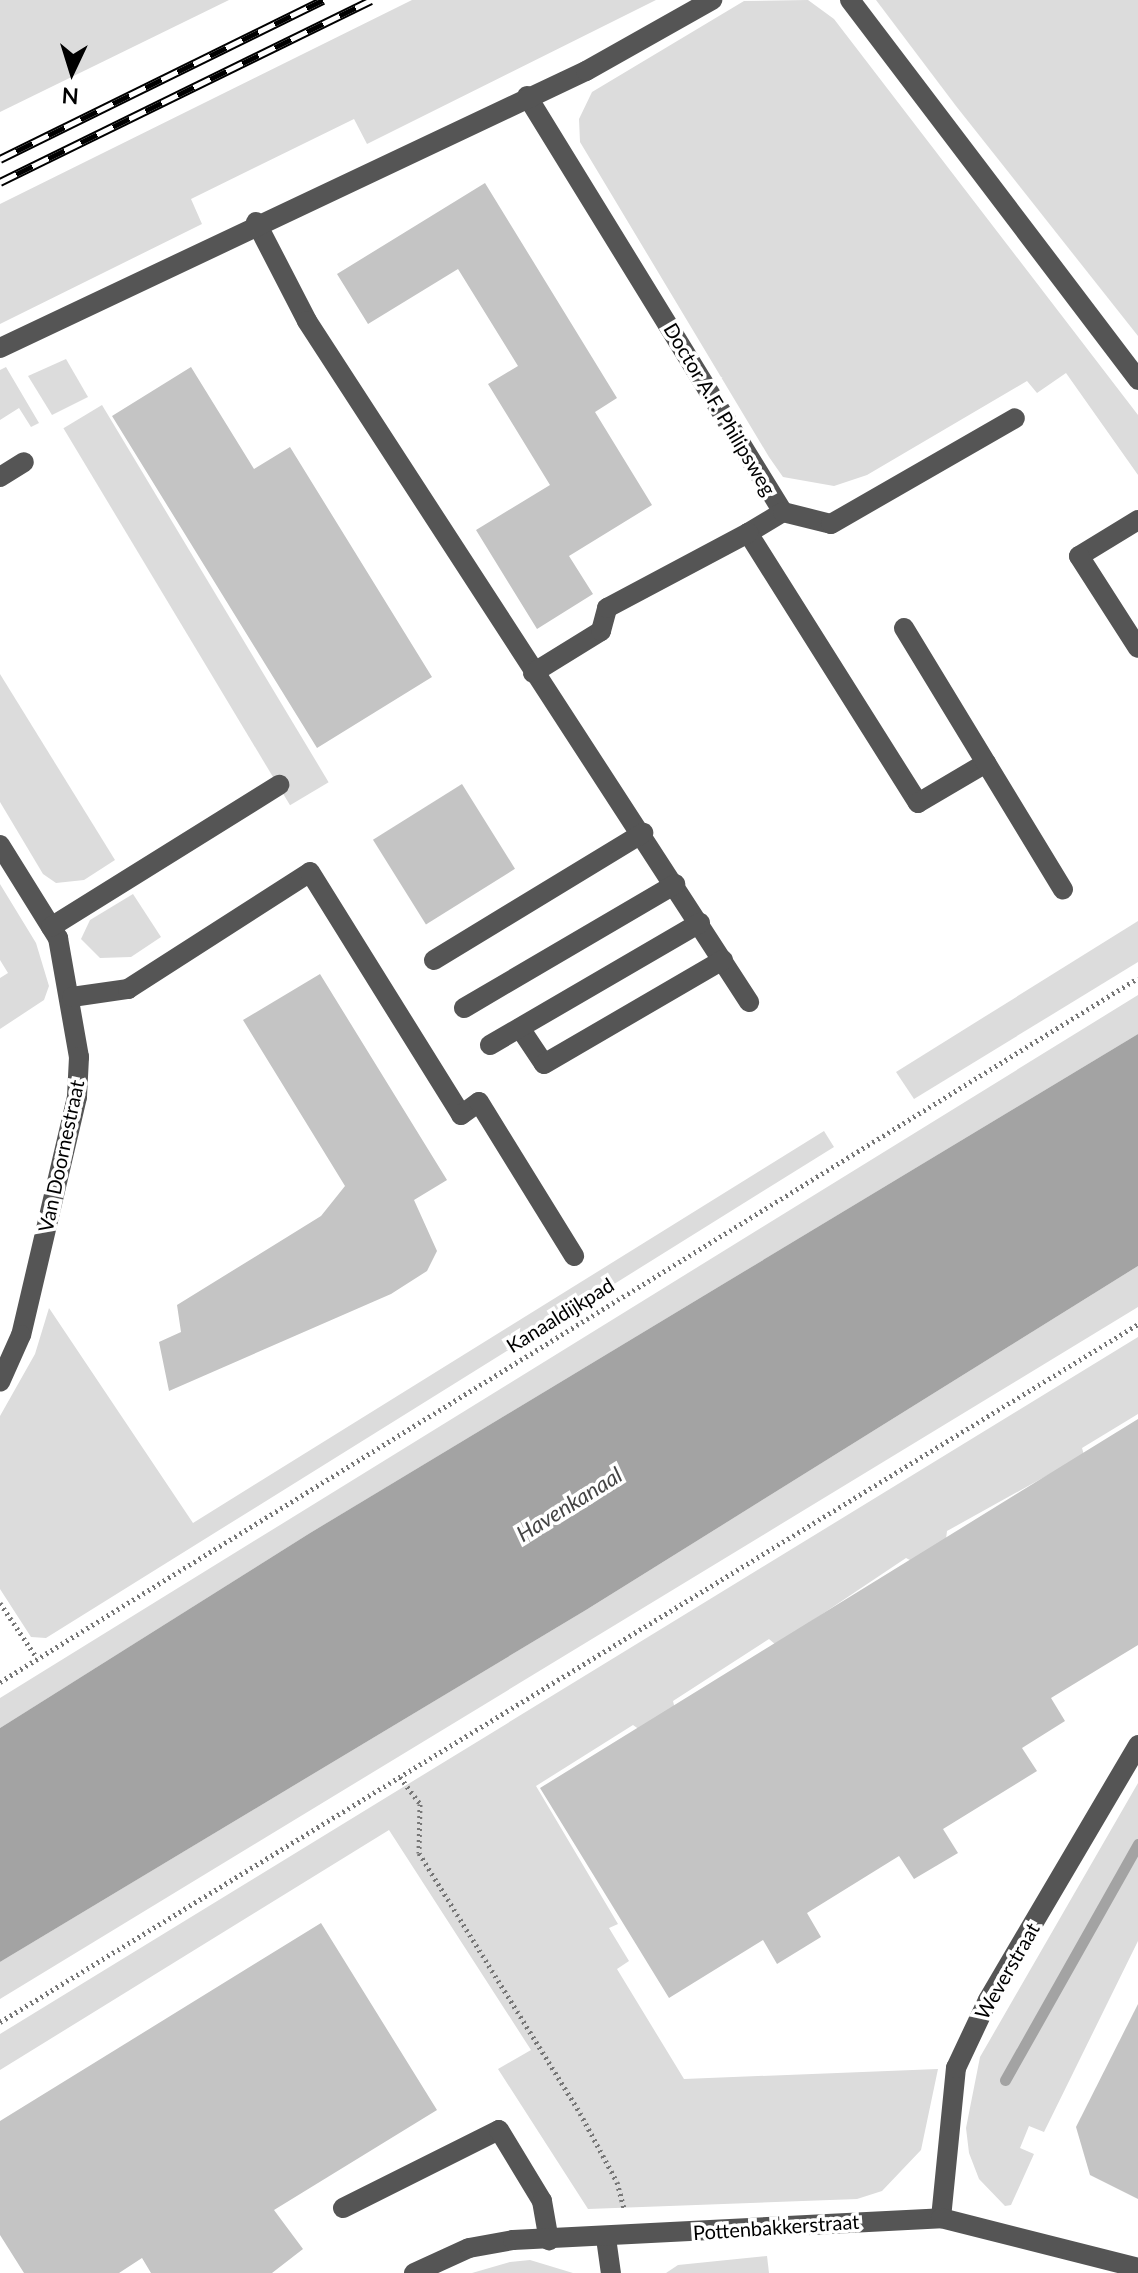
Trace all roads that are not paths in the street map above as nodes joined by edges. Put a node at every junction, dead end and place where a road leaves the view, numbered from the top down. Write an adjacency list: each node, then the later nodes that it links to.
1 (712, 0): 3 (street)
2 (850, 0): 6 (street)
3 (527, 96): 4 (street); 10 (street, Doctor A.F. Philipsweg)
4 (256, 222): 5 (street); 15 (street)
5 (0, 348)
6 (1138, 380)
7 (1015, 418): 10 (street)
8 (24, 462): 9 (street)
9 (0, 477)
10 (783, 512): 12 (street, Doctor A.F. Philipsweg)
11 (1138, 520): 14 (street)
12 (748, 533): 15 (street, Doctor A.F. Philipsweg); 16 (street)
13 (904, 628): 16 (street)
14 (1138, 648)
15 (533, 673): 18 (street)
16 (986, 763): 21 (street)
17 (279, 785): 23 (street)
18 (643, 833): 20 (street); 24 (street)
19 (0, 845): 23 (street, Van Doornestraat)
20 (675, 884): 22 (street); 28 (street)
21 (1063, 890)
22 (700, 923): 25 (street); 29 (street)
23 (51, 927): 26 (street, Van Doornestraat)
24 (434, 960)
25 (723, 960): 27 (street); 29 (street)
26 (72, 997): 31 (street); 32 (street, Van Doornestraat)
27 (749, 1002)
28 (464, 1008)
29 (520, 1028): 30 (street)
30 (490, 1045)
31 (574, 1256)
32 (0, 1382)
33 (1138, 1745): 35 (street, Weverstraat)
34 (343, 2208): 37 (street)
35 (941, 2218): 36 (street, Pottenbakkerstraat); 38 (street, Pottenbakkerstraat)
36 (606, 2238): 37 (street, Pottenbakkerstraat); 40 (street)
37 (549, 2240): 39 (street, Pottenbakkerstraat)
38 (1138, 2268)
39 (414, 2273)
40 (611, 2273)

